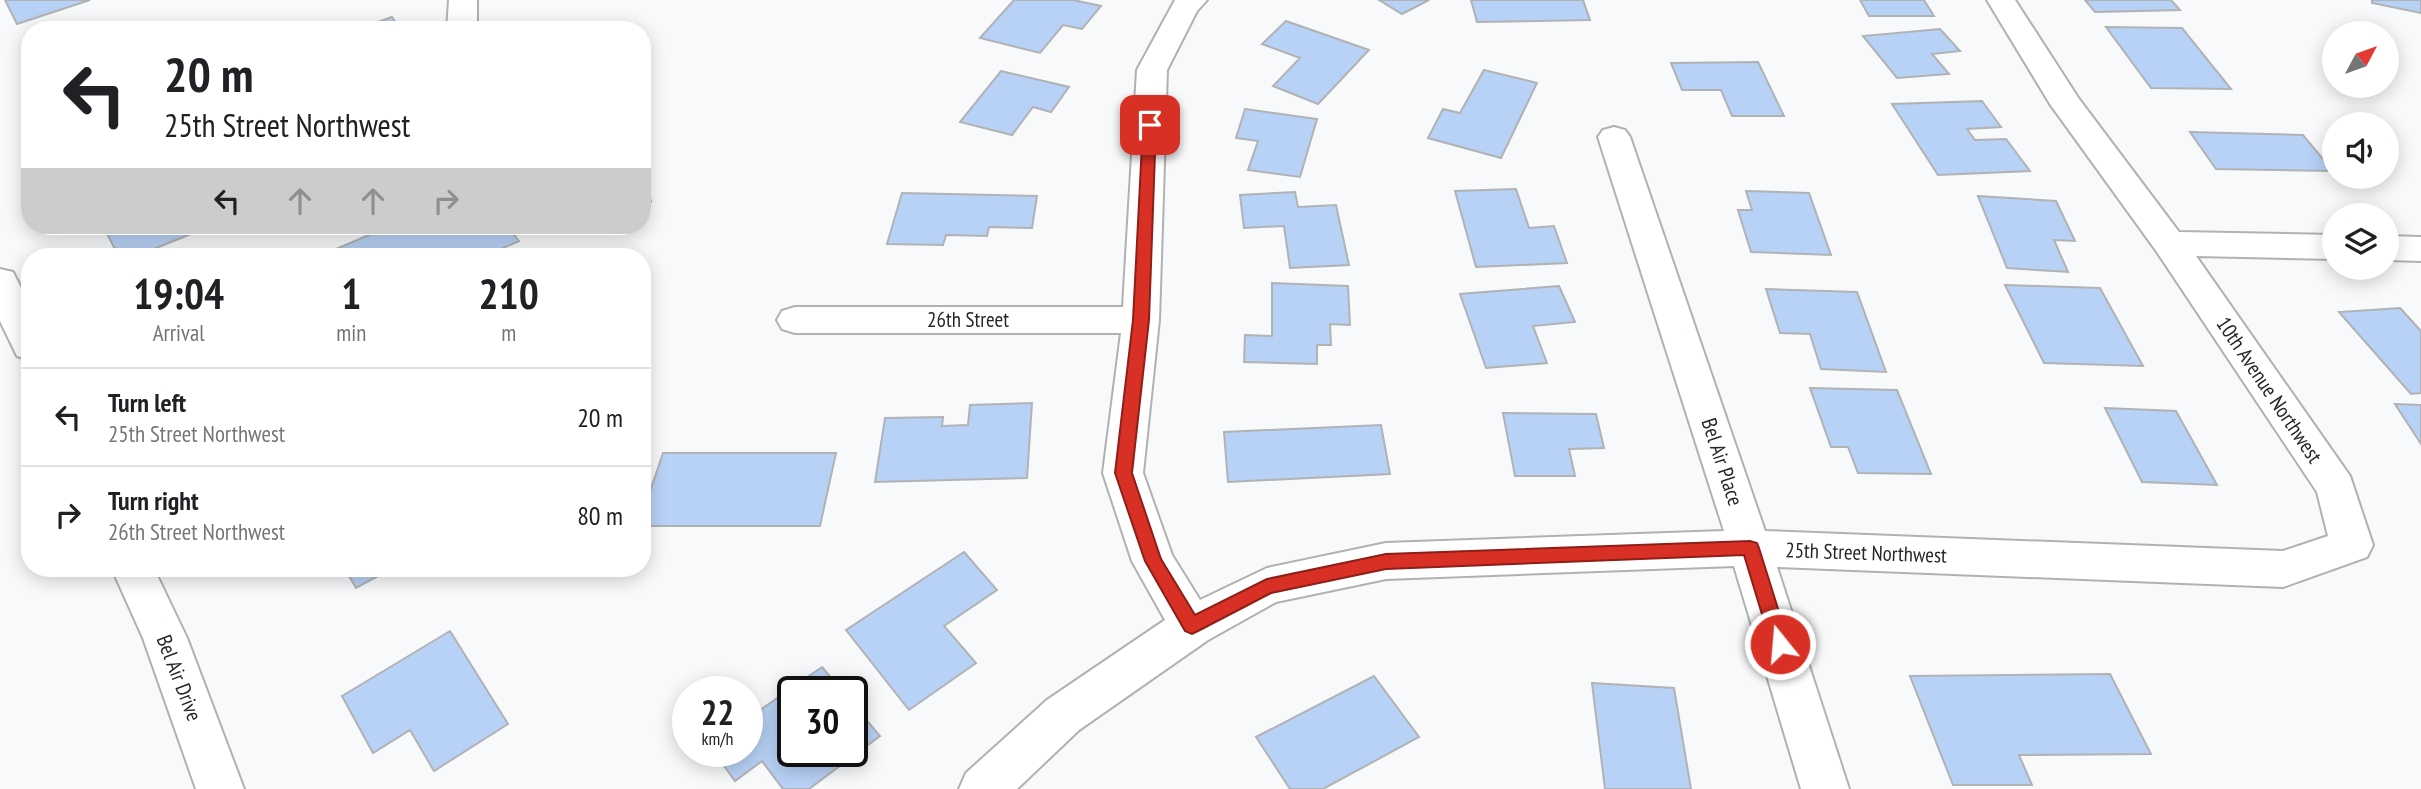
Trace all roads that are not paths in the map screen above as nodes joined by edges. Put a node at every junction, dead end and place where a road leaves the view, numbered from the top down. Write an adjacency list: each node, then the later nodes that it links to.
1 (463, 0): 4 (street)
2 (1193, 0): 12 (street)
3 (2001, 0): 6 (street, 10th Avenue Northwest)
4 (462, 21)
5 (1614, 137): 15 (street, Bel Air Place)
6 (2169, 244): 7 (street); 14 (street, 10th Avenue Northwest)
7 (2322, 247)
8 (2399, 248): 9 (street)
9 (2421, 249)
10 (0, 281): 13 (street)
11 (795, 320): 12 (street, 26th Street)
12 (1141, 320): 17 (street)
13 (21, 326)
14 (2352, 545): 15 (street, 25th Street Northwest)
15 (1750, 548): 17 (street, 25th Street Northwest); 20 (street, Bel Air Place)
16 (137, 577): 18 (street, Bel Air Drive)
17 (1192, 626): 19 (street, 25th Street Northwest)
18 (220, 789)
19 (983, 789)
20 (1825, 789)

